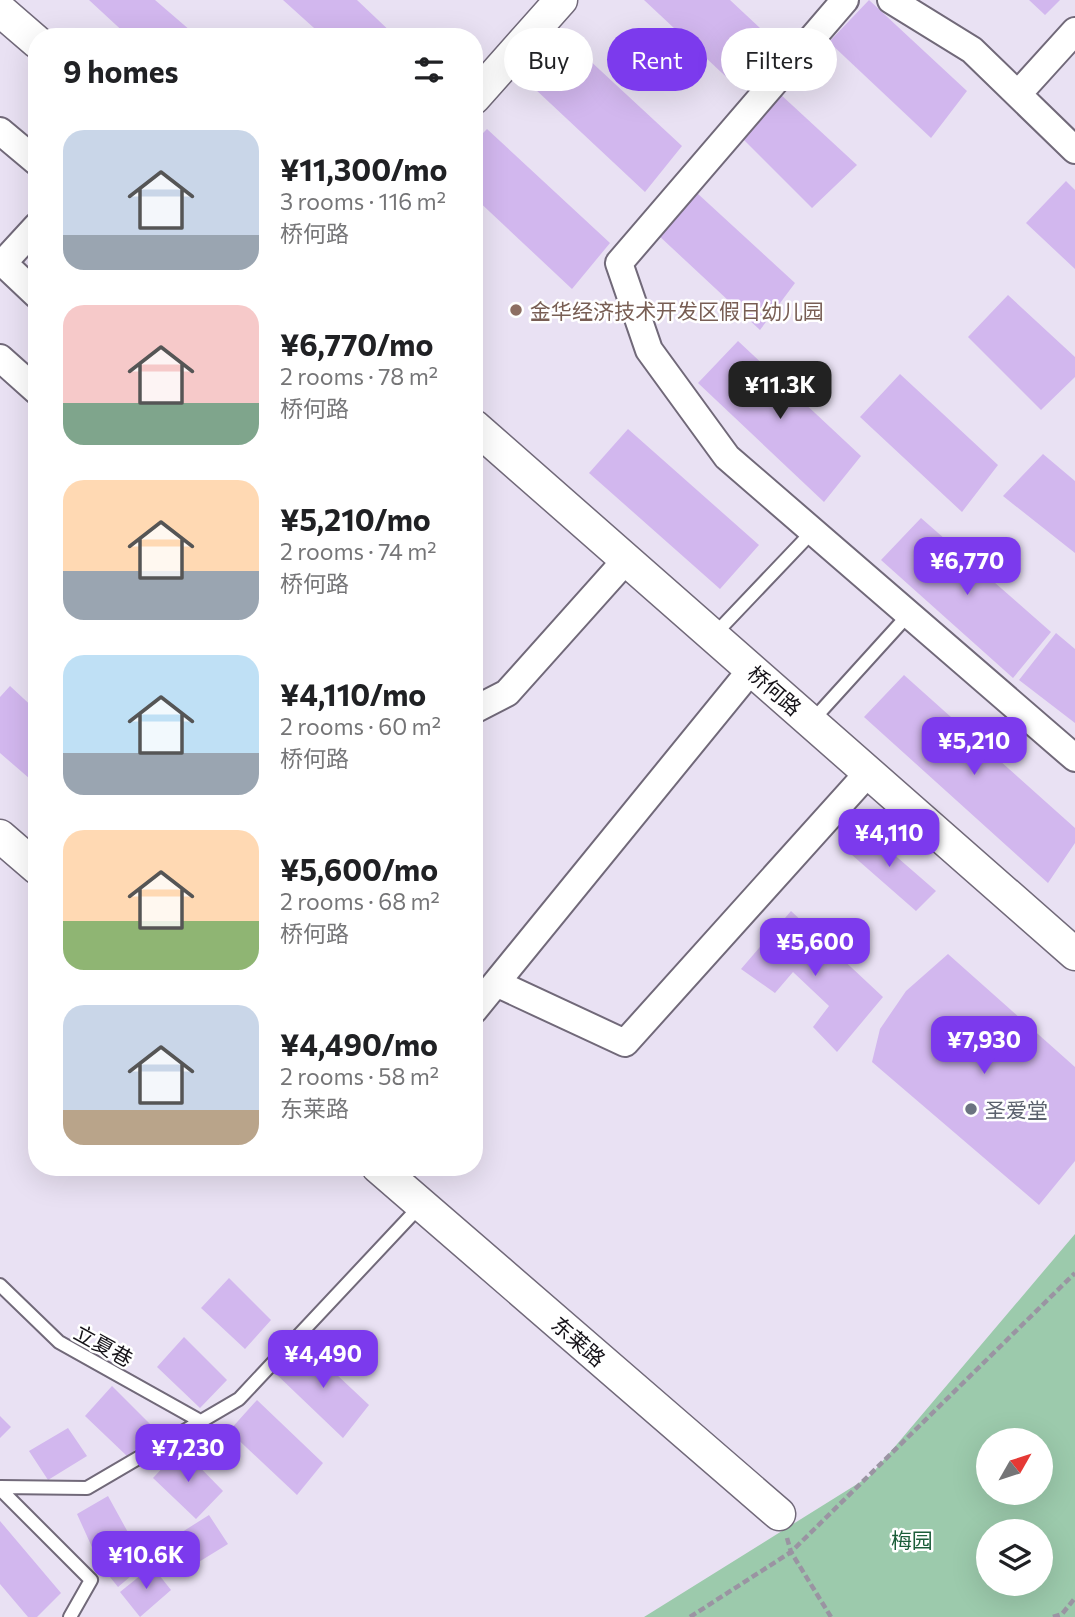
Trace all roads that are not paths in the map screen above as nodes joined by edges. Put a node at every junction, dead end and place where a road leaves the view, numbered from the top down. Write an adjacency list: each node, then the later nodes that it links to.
1 (561, 0): 7 (street)
2 (845, 0): 18 (street)
3 (891, 0): 8 (street)
4 (0, 10): 6 (street)
5 (1075, 31): 8 (street)
6 (28, 34)
7 (483, 88)
8 (1018, 94): 10 (street)
9 (0, 131): 11 (street)
10 (1075, 150)
11 (28, 154)
12 (28, 235): 13 (street)
13 (2, 262): 14 (street)
14 (28, 287)
15 (0, 358): 16 (street)
16 (28, 383)
17 (483, 434): 19 (street, 桥何路)
18 (813, 531): 20 (street); 21 (lane)
19 (626, 560): 21 (street, 桥何路); 23 (street)
20 (909, 614): 24 (lane); 25 (street)
21 (713, 636): 22 (street, 桥何路)
22 (751, 670): 24 (street, 桥何路); 30 (street)
23 (483, 705)
24 (811, 722): 26 (street, 桥何路)
25 (1075, 758)
26 (868, 773): 29 (street, 桥何路); 30 (street)
27 (0, 836): 28 (street)
28 (28, 861)
29 (1075, 954)
30 (496, 983): 31 (street)
31 (483, 999)
32 (388, 1176): 33 (street, 东莱路)
33 (421, 1205): 35 (lane); 37 (street, 东莱路)
34 (0, 1285): 35 (lane, 立夏巷)
35 (202, 1422): 36 (lane)
36 (0, 1488): 38 (lane)
37 (779, 1514)
38 (70, 1617)

